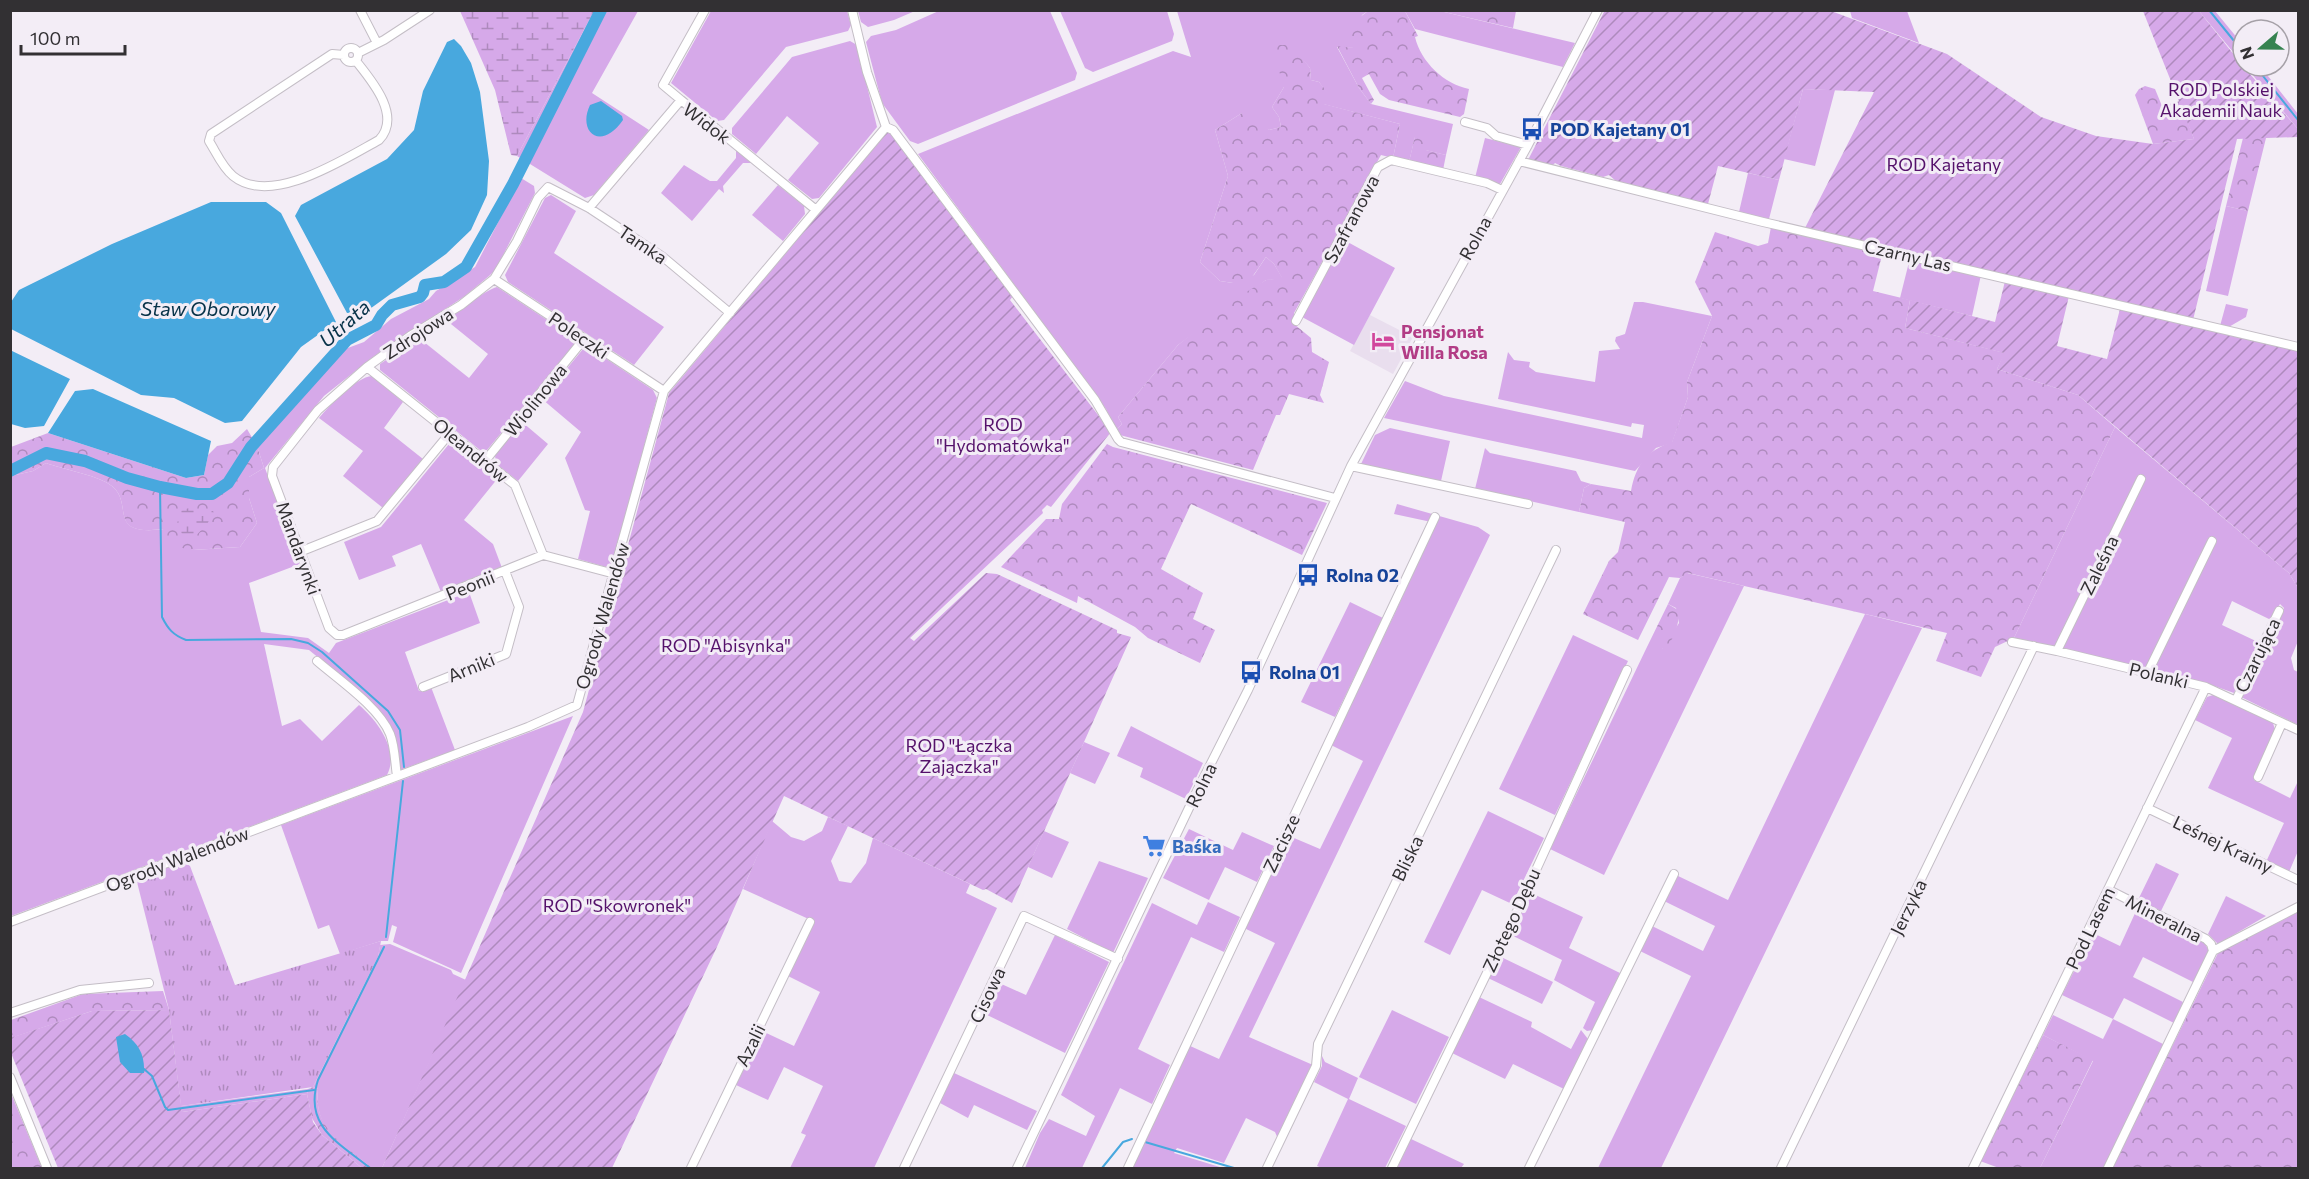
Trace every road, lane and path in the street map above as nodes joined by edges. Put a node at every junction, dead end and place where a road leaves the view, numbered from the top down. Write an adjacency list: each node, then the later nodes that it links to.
1 (360, 10): 6 (street)
2 (430, 10): 6 (street)
3 (705, 10): 8 (street)
4 (852, 10): 10 (street)
5 (1598, 10): 11 (street, Rolna)
6 (377, 44): 7 (street)
7 (357, 57): 7 (street)
8 (681, 100): 15 (street, Widok); 16 (street, Widok)
9 (1466, 122): 11 (street)
10 (886, 127): 16 (street, Ogrody Walendów); 29 (street)
11 (1528, 145): 12 (street, Rolna)
12 (1519, 161): 14 (street, Rolna); 21 (street, Czarny Las)
13 (548, 187): 15 (street, Tamka); 17 (street, Zdrojowa)
14 (1502, 190): 19 (street, Szafranowa); 26 (street, Rolna)
15 (589, 208): 18 (street, Tamka)
16 (815, 209): 18 (street, Ogrody Walendów)
17 (494, 279): 20 (street, Poleczki); 22 (street, Zdrojowa)
18 (730, 313): 23 (street, Ogrody Walendów)
19 (1296, 321)
20 (584, 339): 23 (street, Poleczki); 25 (street, Wiolinowa)
21 (2298, 347)
22 (368, 367): 24 (street, Oleandrów); 27 (street, Zdrojowa)
23 (664, 391): 37 (street, Ogrody Walendów)
24 (450, 434): 25 (street, Oleandrów); 34 (street)
25 (485, 461): 35 (street, Oleandrów)
26 (1351, 466): 29 (street, Rolna); 30 (street)
27 (273, 467): 34 (street, Mandarynki)
28 (2141, 479): 42 (street, Zaleśna)
29 (1335, 498): 61 (street, Rolna)
30 (1528, 504)
31 (1435, 517): 69 (street, Zacisze)
32 (2212, 541): 45 (street)
33 (1556, 550): 70 (street, Bliska)
34 (302, 551): 39 (street, Mandarynki)
35 (543, 555): 36 (street, Peonii); 37 (street)
36 (506, 571): 39 (street, Peonii); 46 (street, Arniki)
37 (615, 574): 51 (street, Ogrody Walendów)
38 (2279, 611): 48 (street, Czarująca)
39 (329, 628)
40 (2012, 642): 41 (street, Polanki)
41 (2034, 646): 42 (street, Polanki); 73 (street, Jerzyka)
42 (2057, 651): 45 (street, Polanki)
43 (317, 661): 51 (street)
44 (1627, 670): 71 (street, Złotego Dębu)
45 (2148, 672): 47 (street, Polanki)
46 (423, 687)
47 (2206, 687): 48 (street, Polanki); 53 (street, Pod Lasem)
48 (2236, 700): 49 (street, Polanki)
49 (2282, 723): 50 (street, Polanki); 52 (street)
50 (2298, 730)
51 (397, 777): 58 (street, Ogrody Walendów)
52 (2258, 777)
53 (2147, 808): 55 (street, Leśnej Krainy); 56 (street, Pod Lasem)
54 (1674, 874): 72 (street)
55 (2298, 880)
56 (2109, 890): 60 (street, Mineralna); 74 (street, Pod Lasem)
57 (2298, 907): 60 (street)
58 (10, 922)
59 (810, 922): 66 (street, Azalii)
60 (2213, 951): 75 (street)
61 (1118, 959): 67 (street, Cisowa); 68 (street, Rolna)
62 (148, 983): 63 (street)
63 (10, 1013)
64 (10, 1077): 65 (street)
65 (47, 1168)
66 (691, 1168)
67 (904, 1168)
68 (1017, 1168)
69 (1128, 1168)
70 (1267, 1168)
71 (1392, 1168)
72 (1529, 1168)
73 (1781, 1168)
74 (1973, 1168)
75 (2108, 1168)

